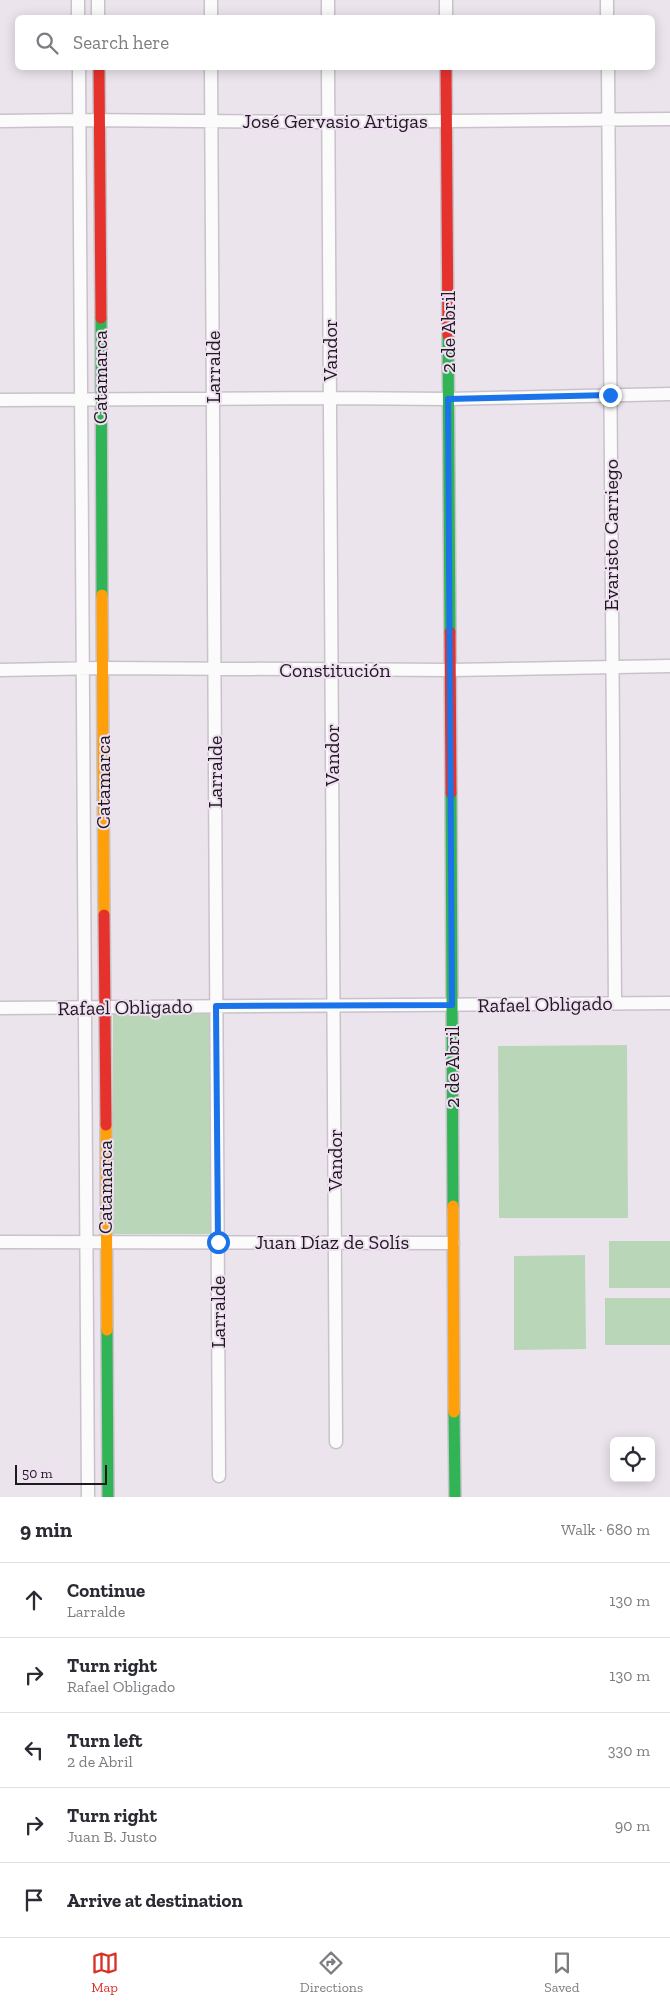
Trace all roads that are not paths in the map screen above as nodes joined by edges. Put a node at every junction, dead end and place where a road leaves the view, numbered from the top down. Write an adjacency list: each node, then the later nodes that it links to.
1 (78, 0): 7 (street)
2 (98, 0): 8 (street)
3 (210, 0): 9 (street)
4 (328, 0): 10 (street)
5 (446, 0): 11 (street)
6 (607, 0): 12 (street)
7 (78, 15)
8 (98, 15)
9 (211, 15)
10 (328, 15)
11 (446, 15)
12 (607, 15)
13 (79, 70): 21 (street, Catamarca)
14 (98, 70): 22 (street, Catamarca)
15 (211, 70): 25 (street, Larralde)
16 (328, 70): 26 (street, Vandor)
17 (446, 70): 23 (street, 2 de Abril)
18 (608, 70): 19 (street, Evaristo Carriego)
19 (608, 119): 20 (street, José Gervasio Artigas); 23 (street, José Gervasio Artigas); 28 (street, Evaristo Carriego)
20 (670, 119)
21 (79, 120): 22 (street, José Gervasio Artigas); 24 (street, José Gervasio Artigas); 29 (street, Catamarca)
22 (99, 120): 25 (street, José Gervasio Artigas); 32 (street, Catamarca)
23 (447, 120): 26 (street, José Gervasio Artigas); 33 (street, 2 de Abril)
24 (0, 121)
25 (211, 121): 26 (street, José Gervasio Artigas); 30 (street, Larralde)
26 (328, 122): 31 (street, Vandor)
27 (670, 394): 28 (street)
28 (610, 395): 33 (street); 35 (street, Evaristo Carriego)
29 (80, 398): 32 (street); 34 (street); 38 (street, Catamarca)
30 (213, 398): 31 (street); 32 (street); 41 (street, Larralde)
31 (330, 398): 33 (street); 39 (street, Vandor)
32 (101, 399): 37 (street, Catamarca)
33 (448, 399): 42 (street, 2 de Abril)
34 (0, 400)
35 (612, 666): 36 (street, Constitución); 42 (street, Constitución); 43 (street, Evaristo Carriego)
36 (670, 666)
37 (102, 668): 38 (street, Constitución); 41 (street, Constitución); 48 (street, Catamarca)
38 (82, 669): 40 (street, Constitución); 50 (street, Catamarca)
39 (332, 669): 41 (street, Constitución); 42 (street, Constitución); 47 (street, Vandor)
40 (0, 670)
41 (214, 670): 46 (street, Larralde)
42 (450, 670): 45 (street, 2 de Abril)
43 (615, 1003): 44 (street, Rafael Obligado); 45 (street, Rafael Obligado)
44 (670, 1003)
45 (452, 1005): 47 (street, Rafael Obligado); 56 (street, 2 de Abril)
46 (216, 1006): 47 (street, Rafael Obligado); 48 (street, Rafael Obligado); 54 (street, Larralde)
47 (334, 1006): 55 (street, Vandor)
48 (104, 1007): 50 (street, Rafael Obligado); 51 (street, Catamarca)
49 (0, 1008): 50 (street, Rafael Obligado)
50 (84, 1008): 53 (street, Catamarca)
51 (106, 1241): 53 (street, Juan Díaz de Solís); 54 (street, Juan Díaz de Solís); 60 (street, Catamarca)
52 (0, 1242): 53 (street, Juan Díaz de Solís)
53 (85, 1242): 59 (street, Catamarca)
54 (218, 1242): 55 (street, Juan Díaz de Solís); 58 (street, Larralde)
55 (335, 1242): 56 (street, Juan Díaz de Solís); 57 (street, Vandor)
56 (453, 1243): 61 (street, 2 de Abril)
57 (336, 1442)
58 (219, 1476)
59 (88, 1497)
60 (108, 1497)
61 (455, 1497)

